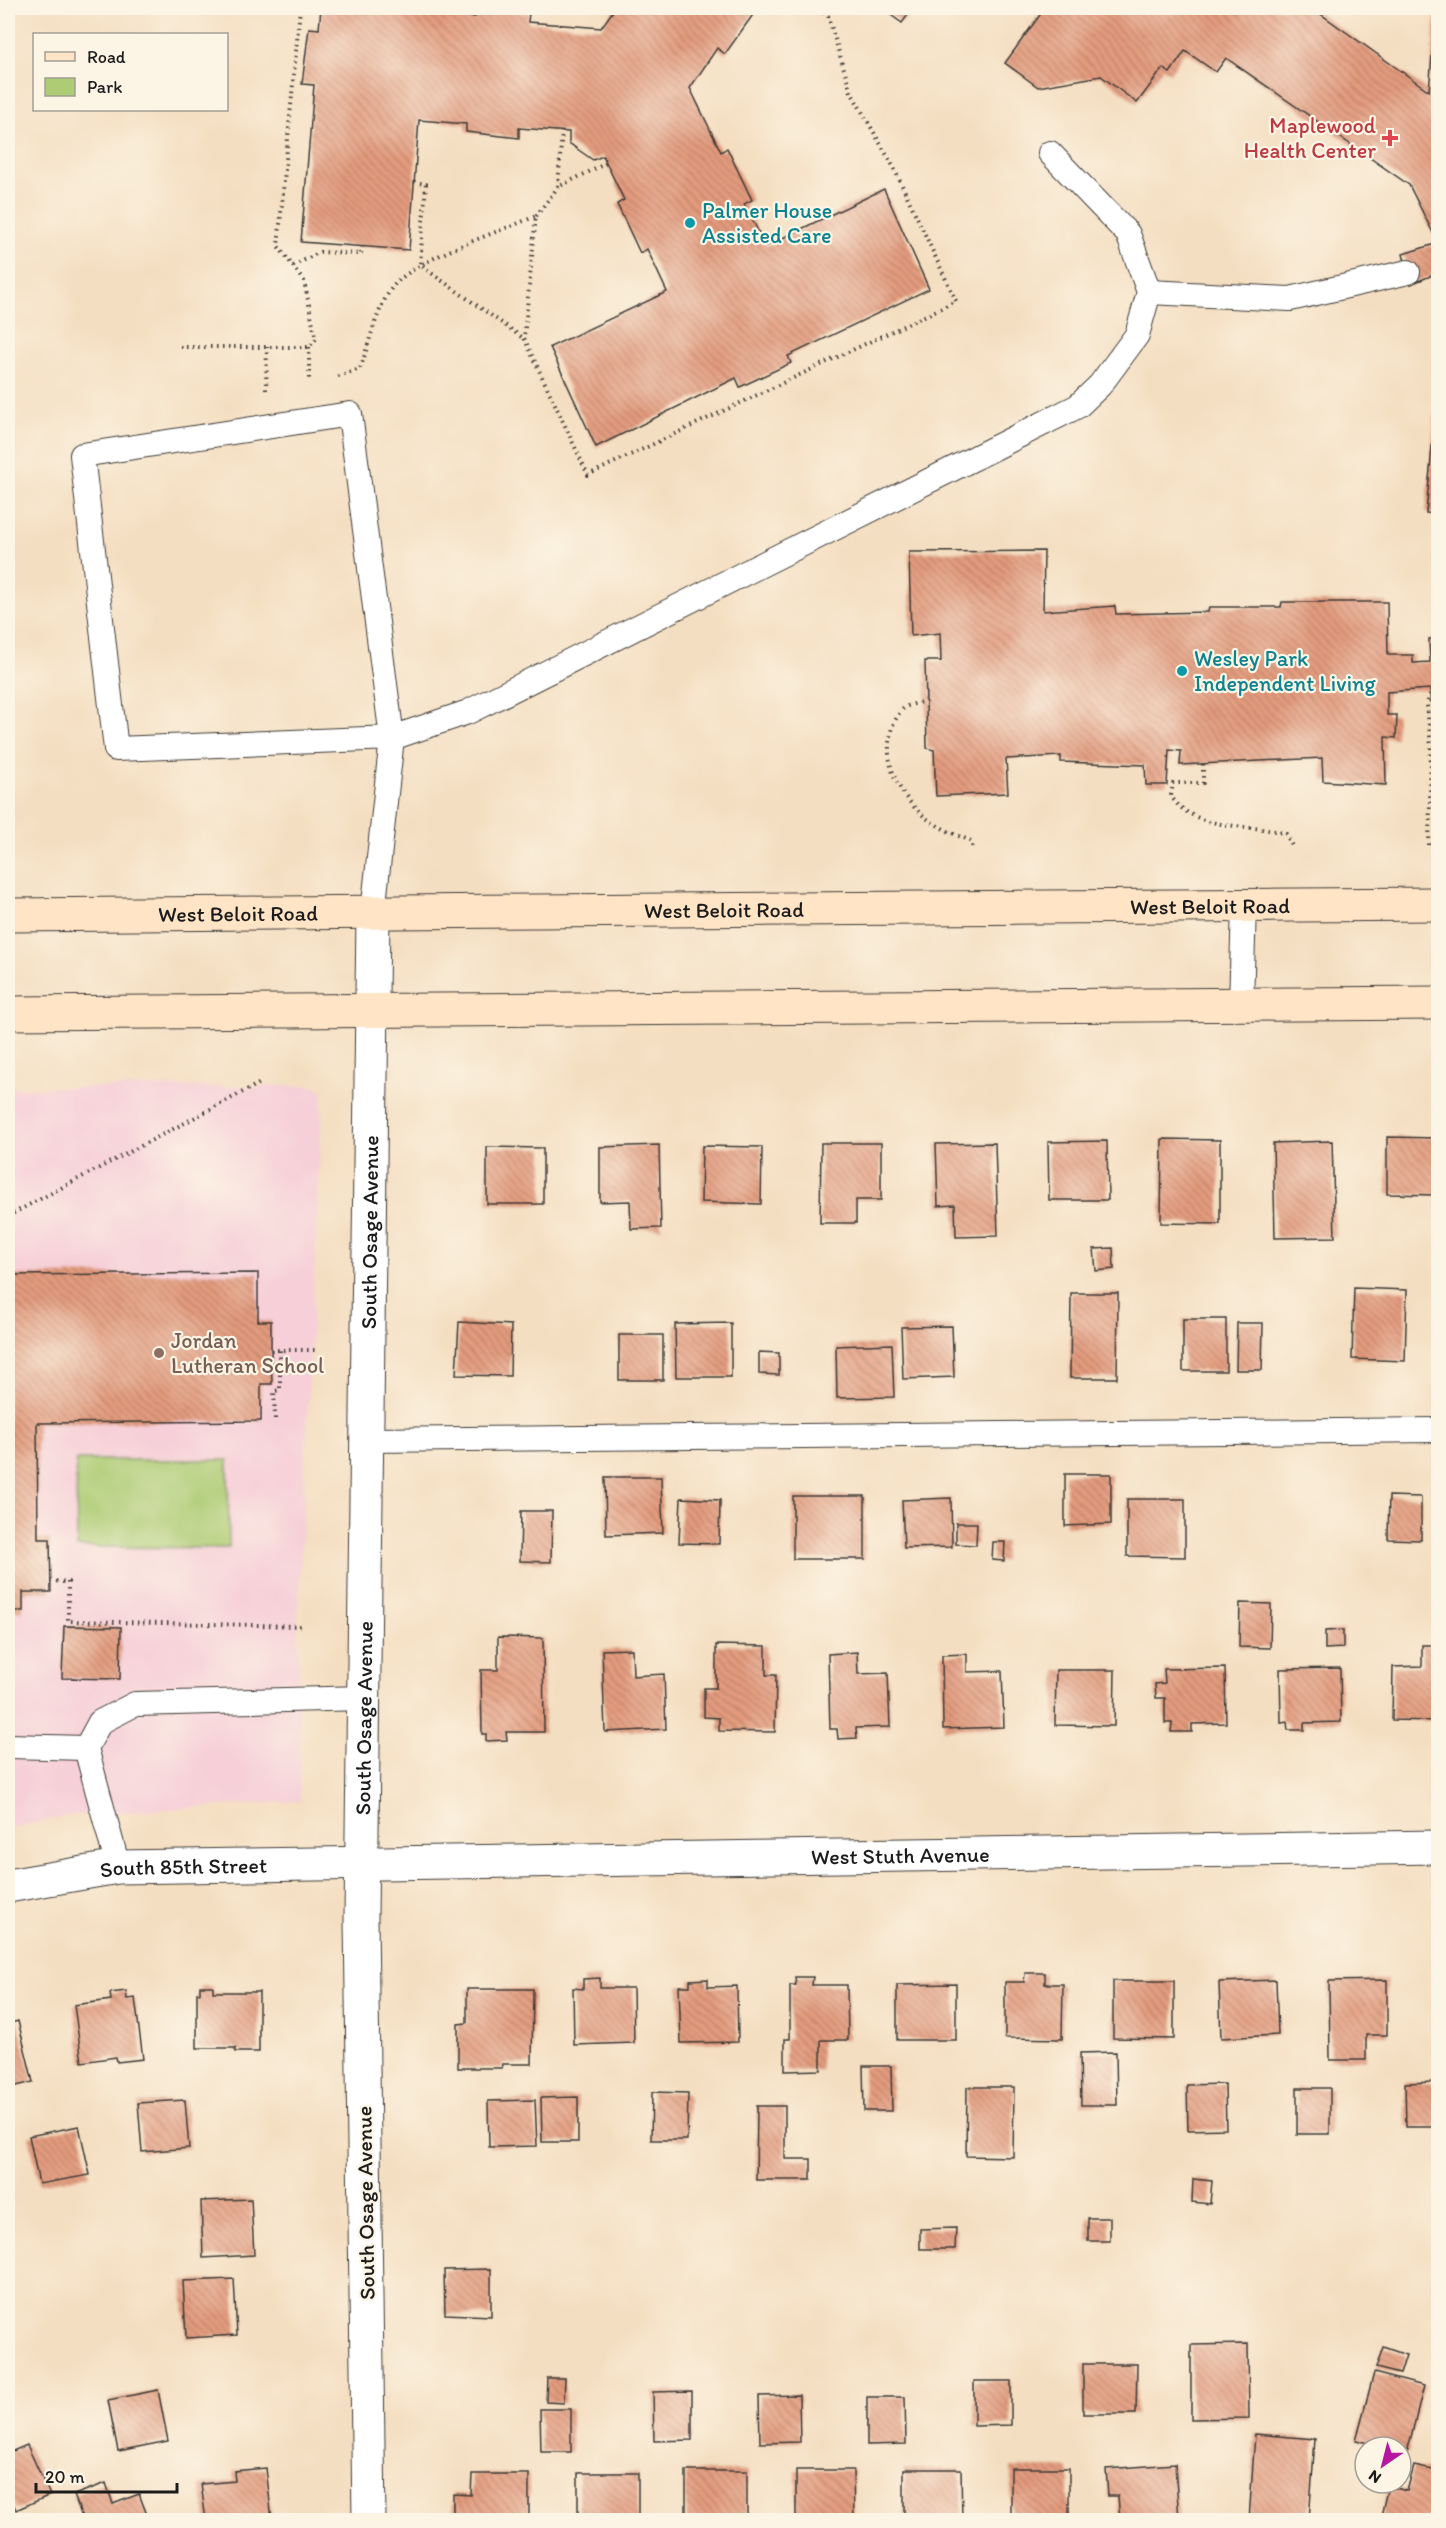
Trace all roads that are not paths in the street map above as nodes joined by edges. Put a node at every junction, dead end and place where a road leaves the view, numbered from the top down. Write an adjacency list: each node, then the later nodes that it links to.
1 (1050, 153): 3 (lane)
2 (1408, 273): 3 (lane)
3 (1149, 292): 4 (lane)
4 (392, 738): 4 (lane); 7 (lane)
5 (1438, 904): 6 (main road, West Beloit Road)
6 (1244, 906): 7 (main road, West Beloit Road); 10 (lane)
7 (373, 913): 8 (main road, West Beloit Road); 11 (street, South Osage Avenue)
8 (8, 915)
9 (1438, 1003): 10 (main road)
10 (1241, 1004): 11 (main road)
11 (371, 1011): 12 (main road); 14 (street, South Osage Avenue)
12 (8, 1013)
13 (1438, 1430): 14 (lane)
14 (367, 1440): 15 (street, South Osage Avenue)
15 (365, 1698): 17 (lane); 19 (street, South Osage Avenue)
16 (8, 1746): 17 (lane)
17 (86, 1748): 20 (lane)
18 (1438, 1847): 19 (street, West Stuth Avenue)
19 (362, 1863): 20 (street, South 85th Street); 22 (street, South Osage Avenue)
20 (118, 1867): 21 (street, South 85th Street)
21 (8, 1886)
22 (369, 2520)

